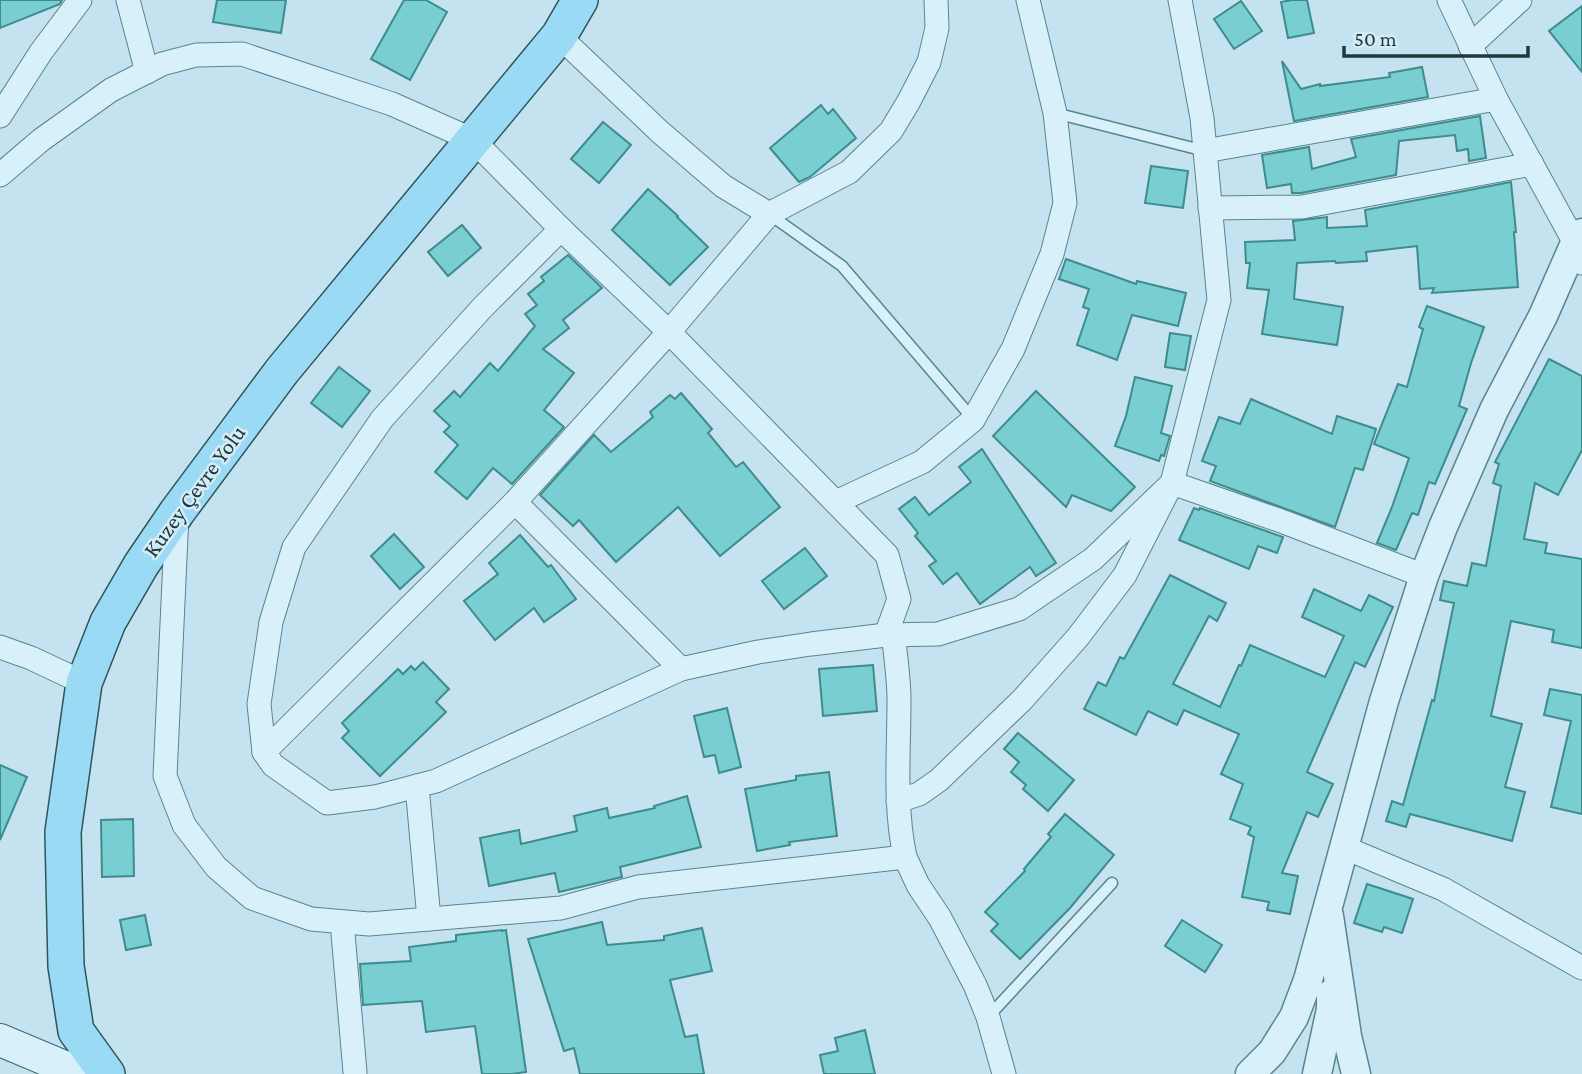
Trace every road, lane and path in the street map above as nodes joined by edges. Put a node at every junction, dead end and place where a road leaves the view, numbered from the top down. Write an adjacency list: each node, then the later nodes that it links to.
1 (79, 0): 14 (street)
2 (128, 0): 11 (street)
3 (580, 0): 9 (main road, Kuzey Çevre Yolu)
4 (936, 0): 20 (street)
5 (1028, 0): 13 (street)
6 (1180, 0): 16 (street)
7 (1449, 0): 10 (street)
8 (1520, 0): 10 (street)
9 (559, 36): 15 (main road, Kuzey Çevre Yolu); 20 (street)
10 (1471, 46): 12 (street)
11 (147, 72): 15 (street); 18 (street)
12 (1496, 99): 16 (street); 17 (street)
13 (1055, 113): 16 (lane); 24 (street)
14 (0, 116)
15 (472, 139): 21 (street); 28 (main road, Kuzey Çevre Yolu)
16 (1205, 151): 19 (street)
17 (1532, 164): 19 (street); 22 (street)
18 (0, 175)
19 (1210, 208): 25 (street)
20 (769, 215): 23 (street); 24 (lane)
21 (561, 229): 23 (street); 34 (street)
22 (1580, 246): 29 (street)
23 (669, 331): 26 (street); 27 (street)
24 (973, 420): 27 (street)
25 (1172, 483): 29 (street); 30 (street); 36 (street)
26 (515, 502): 32 (street); 34 (street)
27 (836, 502): 30 (street)
28 (177, 512): 33 (main road, Kuzey Çevre Yolu); 42 (street)
29 (1424, 576): 37 (street)
30 (886, 635): 32 (street); 36 (street)
31 (0, 647): 33 (street)
32 (681, 669): 35 (street)
33 (84, 683): 48 (main road, Kuzey Çevre Yolu)
34 (264, 752): 35 (street)
35 (417, 786): 41 (street)
36 (898, 801): 38 (street)
37 (1343, 847): 40 (street); 43 (street)
38 (905, 857): 41 (street); 44 (street)
39 (1112, 883): 44 (lane)
40 (1328, 910): 50 (street); 51 (street); 52 (street)
41 (429, 919): 42 (street)
42 (342, 922): 46 (street)
43 (1582, 968)
44 (988, 1017): 49 (street)
45 (0, 1040): 47 (main road)
46 (355, 1072)
47 (81, 1074)
48 (107, 1074)
49 (1004, 1074)
50 (1250, 1074)
51 (1317, 1074)
52 (1356, 1074)

